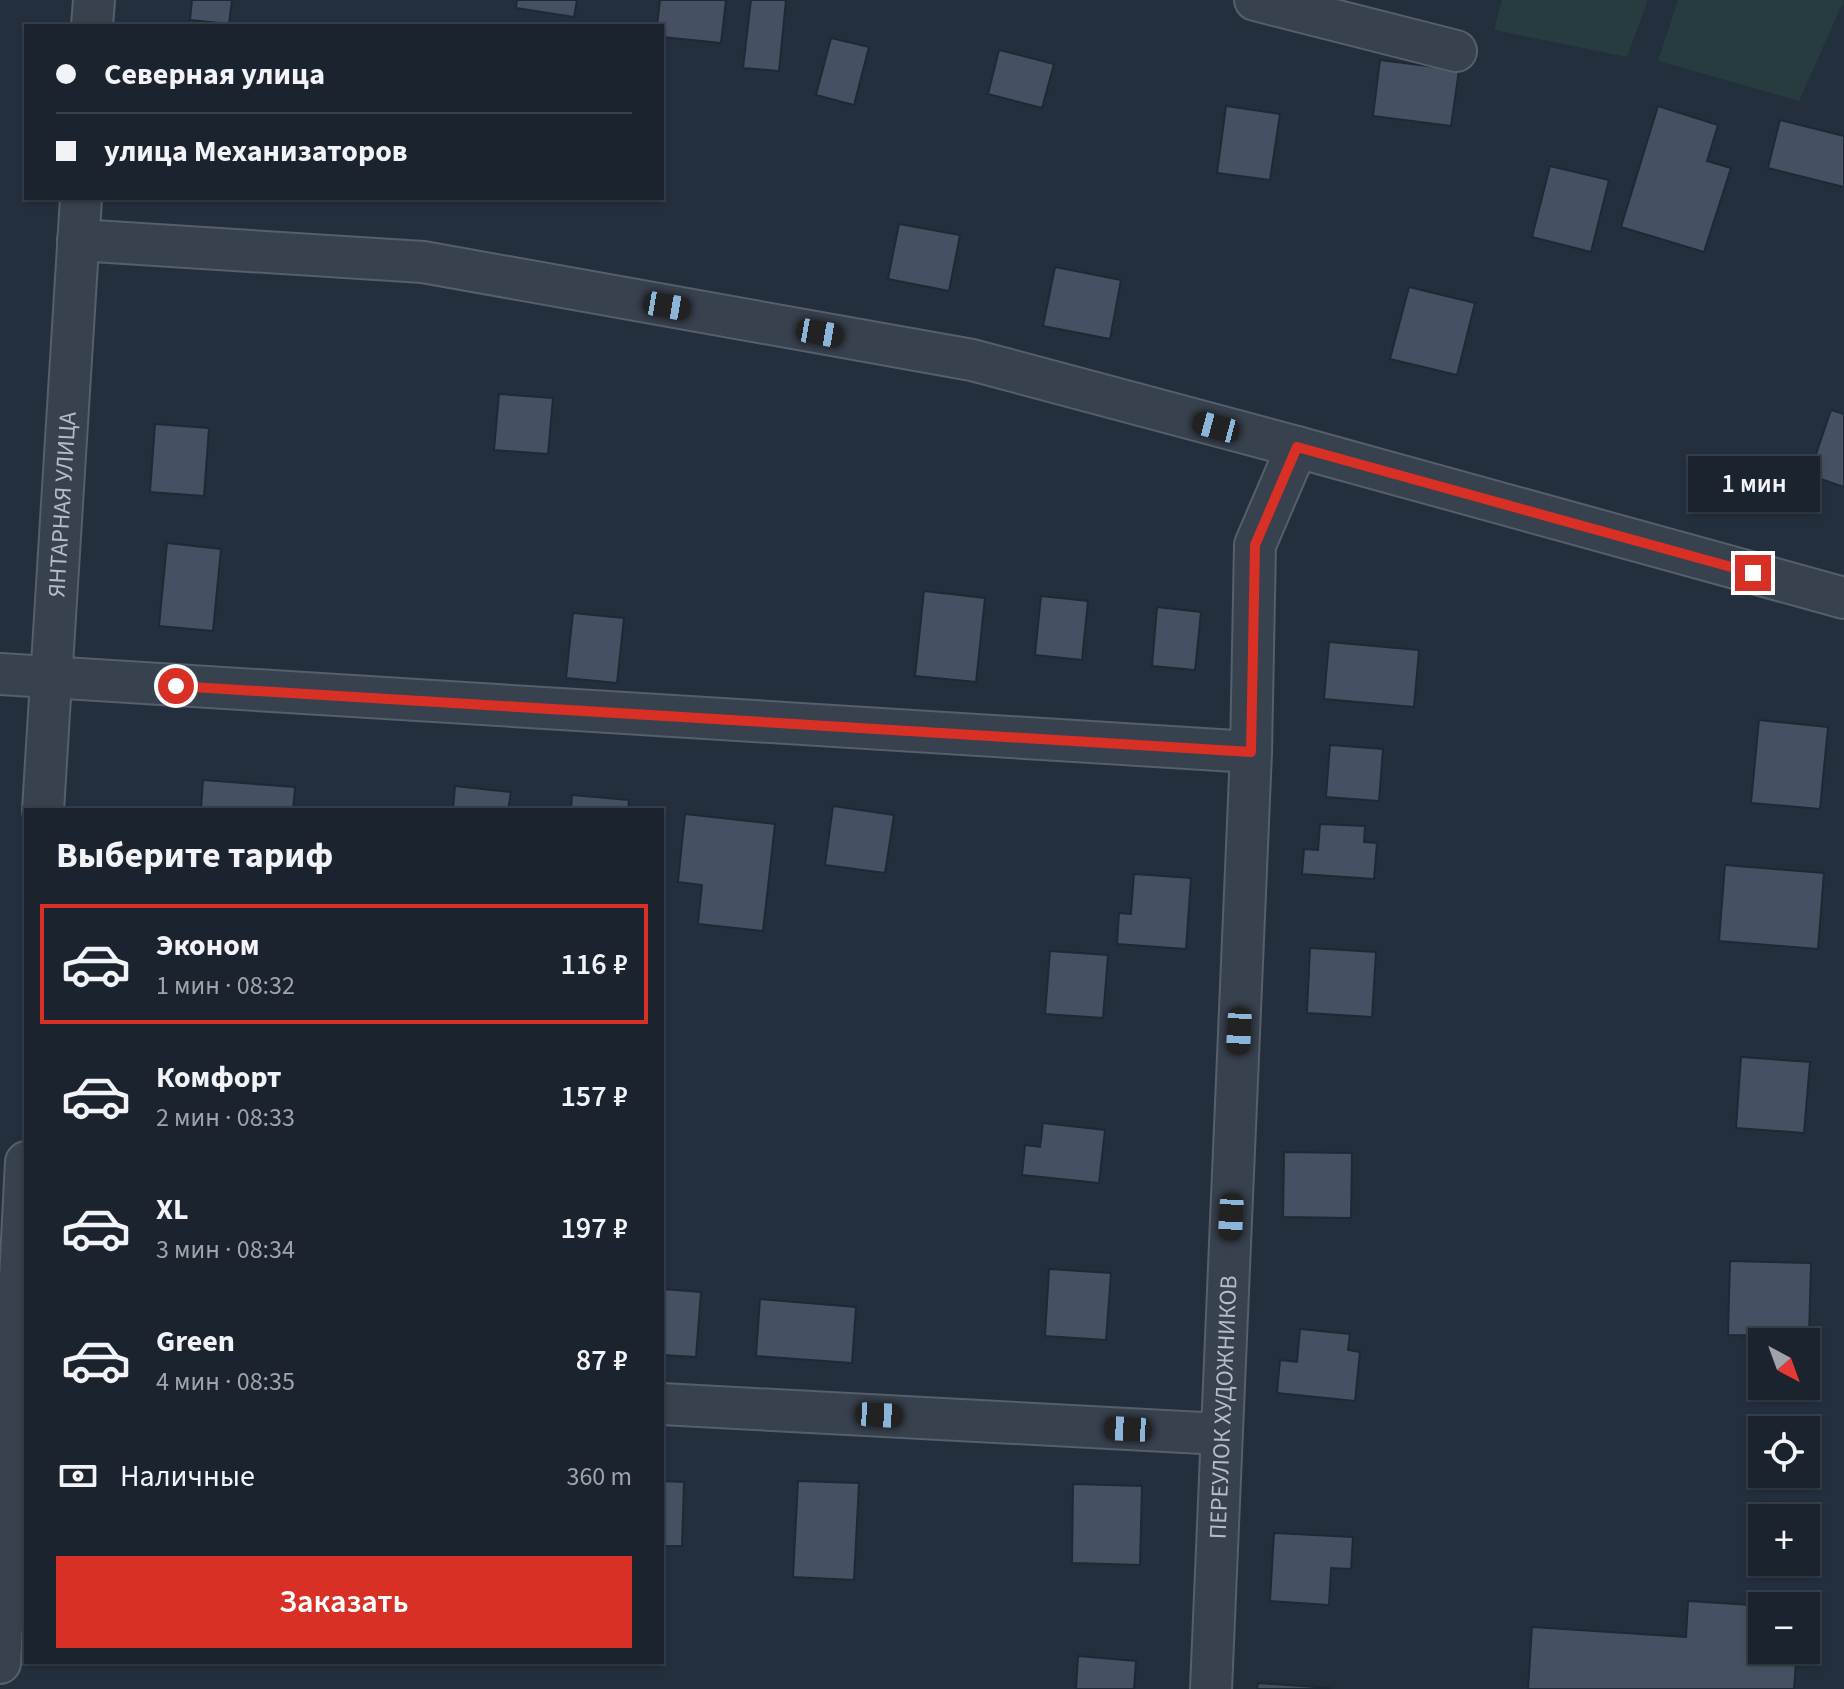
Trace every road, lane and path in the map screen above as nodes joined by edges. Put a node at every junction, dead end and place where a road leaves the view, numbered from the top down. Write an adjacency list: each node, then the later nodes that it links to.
1 (94, 0): 3 (street)
2 (1255, 0): 4 (street)
3 (92, 24)
4 (1456, 51)
5 (81, 200): 6 (street, ЯНТАРНАЯ УЛИЦА)
6 (78, 240): 7 (street); 10 (street, ЯНТАРНАЯ УЛИЦА)
7 (1297, 447): 8 (street); 11 (street, ПЕРЕУЛОК ХУДОЖНИКОВ)
8 (1844, 598)
9 (0, 674): 10 (street)
10 (49, 678): 11 (street); 12 (street, ЯНТАРНАЯ УЛИЦА)
11 (1251, 752): 16 (street, ПЕРЕУЛОК ХУДОЖНИКОВ)
12 (43, 808)
13 (24, 1196): 14 (street)
14 (14, 1369): 17 (street)
15 (664, 1404): 16 (street)
16 (1221, 1434): 18 (street, ПЕРЕУЛОК ХУДОЖНИКОВ)
17 (0, 1663)
18 (1211, 1689)

